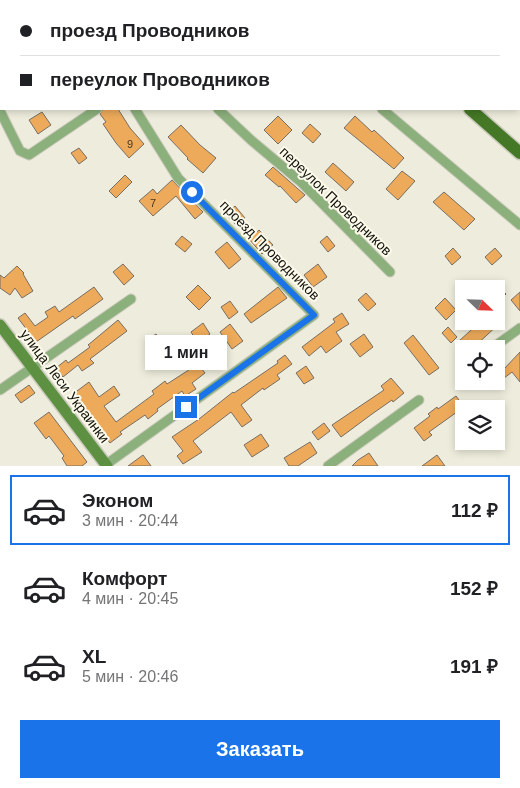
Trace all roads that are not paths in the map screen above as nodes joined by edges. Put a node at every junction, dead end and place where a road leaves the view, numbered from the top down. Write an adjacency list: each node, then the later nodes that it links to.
1 (96, 110): 6 (street)
2 (136, 110): 17 (street, проезд Проводников)
3 (219, 110): 9 (street, переулок Проводников)
4 (383, 110): 8 (street)
5 (471, 110): 7 (main road)
6 (0, 111)
7 (520, 152)
8 (520, 225)
9 (390, 272)
10 (131, 299): 14 (street)
11 (0, 325): 14 (main road, улица Леси Украинки)
12 (520, 328): 13 (street)
13 (503, 340)
14 (32, 367): 15 (street); 17 (main road, улица Леси Украинки)
15 (0, 390)
16 (419, 400): 18 (street)
17 (105, 465)
18 (328, 466)

